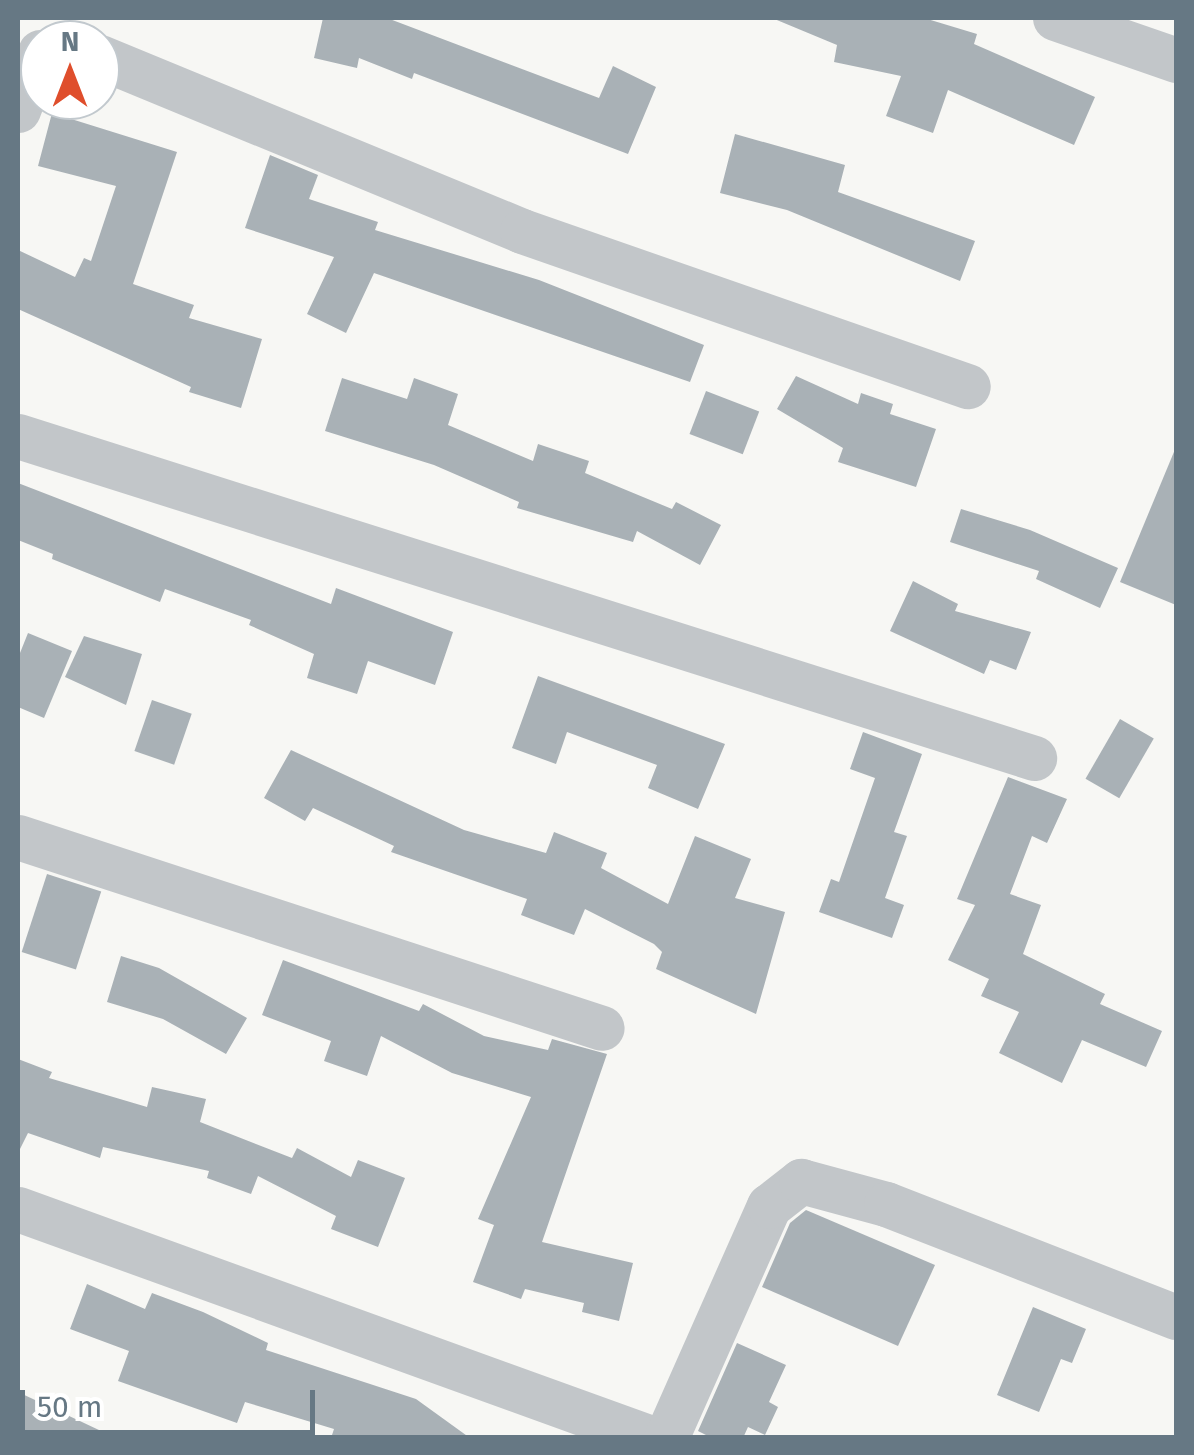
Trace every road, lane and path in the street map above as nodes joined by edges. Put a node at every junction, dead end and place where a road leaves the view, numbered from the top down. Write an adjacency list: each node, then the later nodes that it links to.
1 (1055, 18): 2 (street)
2 (1176, 60)
3 (120, 65): 4 (street)
4 (968, 386)
5 (18, 436): 6 (street)
6 (1034, 758)
7 (18, 837): 8 (street)
8 (602, 1028)
9 (18, 1209): 11 (street)
10 (1176, 1317): 12 (street)
11 (651, 1438)
12 (666, 1438)

